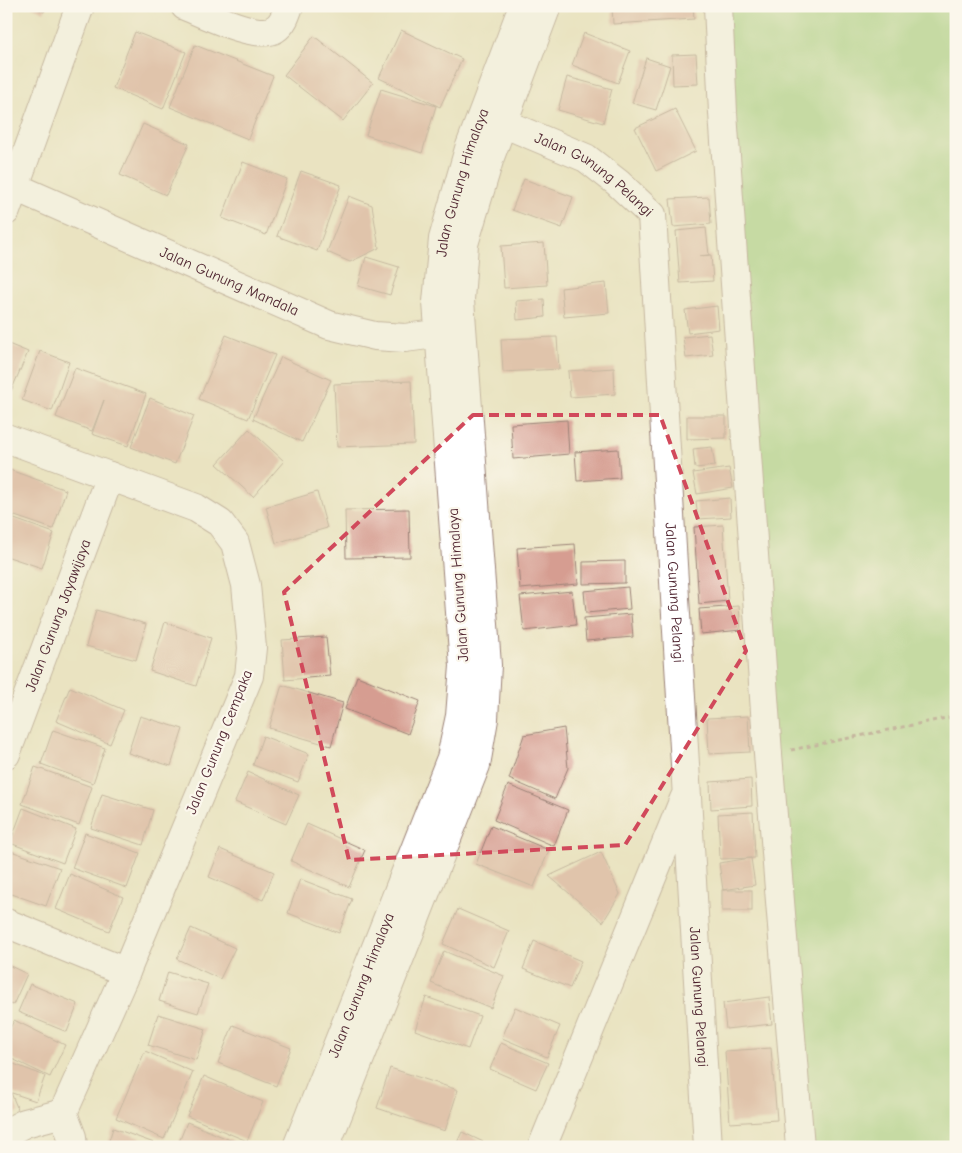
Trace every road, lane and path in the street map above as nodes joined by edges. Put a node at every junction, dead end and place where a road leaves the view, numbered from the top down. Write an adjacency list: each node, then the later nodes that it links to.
1 (80, 6): 8 (street)
2 (185, 6): 3 (street)
3 (289, 6)
4 (523, 6): 7 (street, Jalan Gunung Himalaya)
5 (548, 6): 7 (street, Jalan Gunung Himalaya)
6 (718, 6): 14 (street)
7 (493, 118): 9 (street, Jalan Gunung Himalaya); 15 (street, Jalan Gunung Pelangi)
8 (9, 193): 9 (street, Jalan Gunung Mandala)
9 (451, 332): 21 (street, Jalan Gunung Himalaya); 22 (street, Jalan Gunung Himalaya)
10 (6, 438): 11 (street, Jalan Gunung Cempaka)
11 (110, 476): 13 (street, Jalan Gunung Jayawijaya); 17 (street, Jalan Gunung Cempaka)
12 (956, 716): 14 (path)
13 (6, 754)
14 (768, 754): 25 (street)
15 (686, 793): 23 (street); 24 (street, Jalan Gunung Pelangi)
16 (6, 923): 17 (street)
17 (126, 972): 18 (street, Jalan Gunung Cempaka)
18 (63, 1113): 19 (street); 20 (street)
19 (6, 1133)
20 (73, 1147)
21 (297, 1147)
22 (325, 1147)
23 (542, 1147)
24 (708, 1147)
25 (800, 1147)

